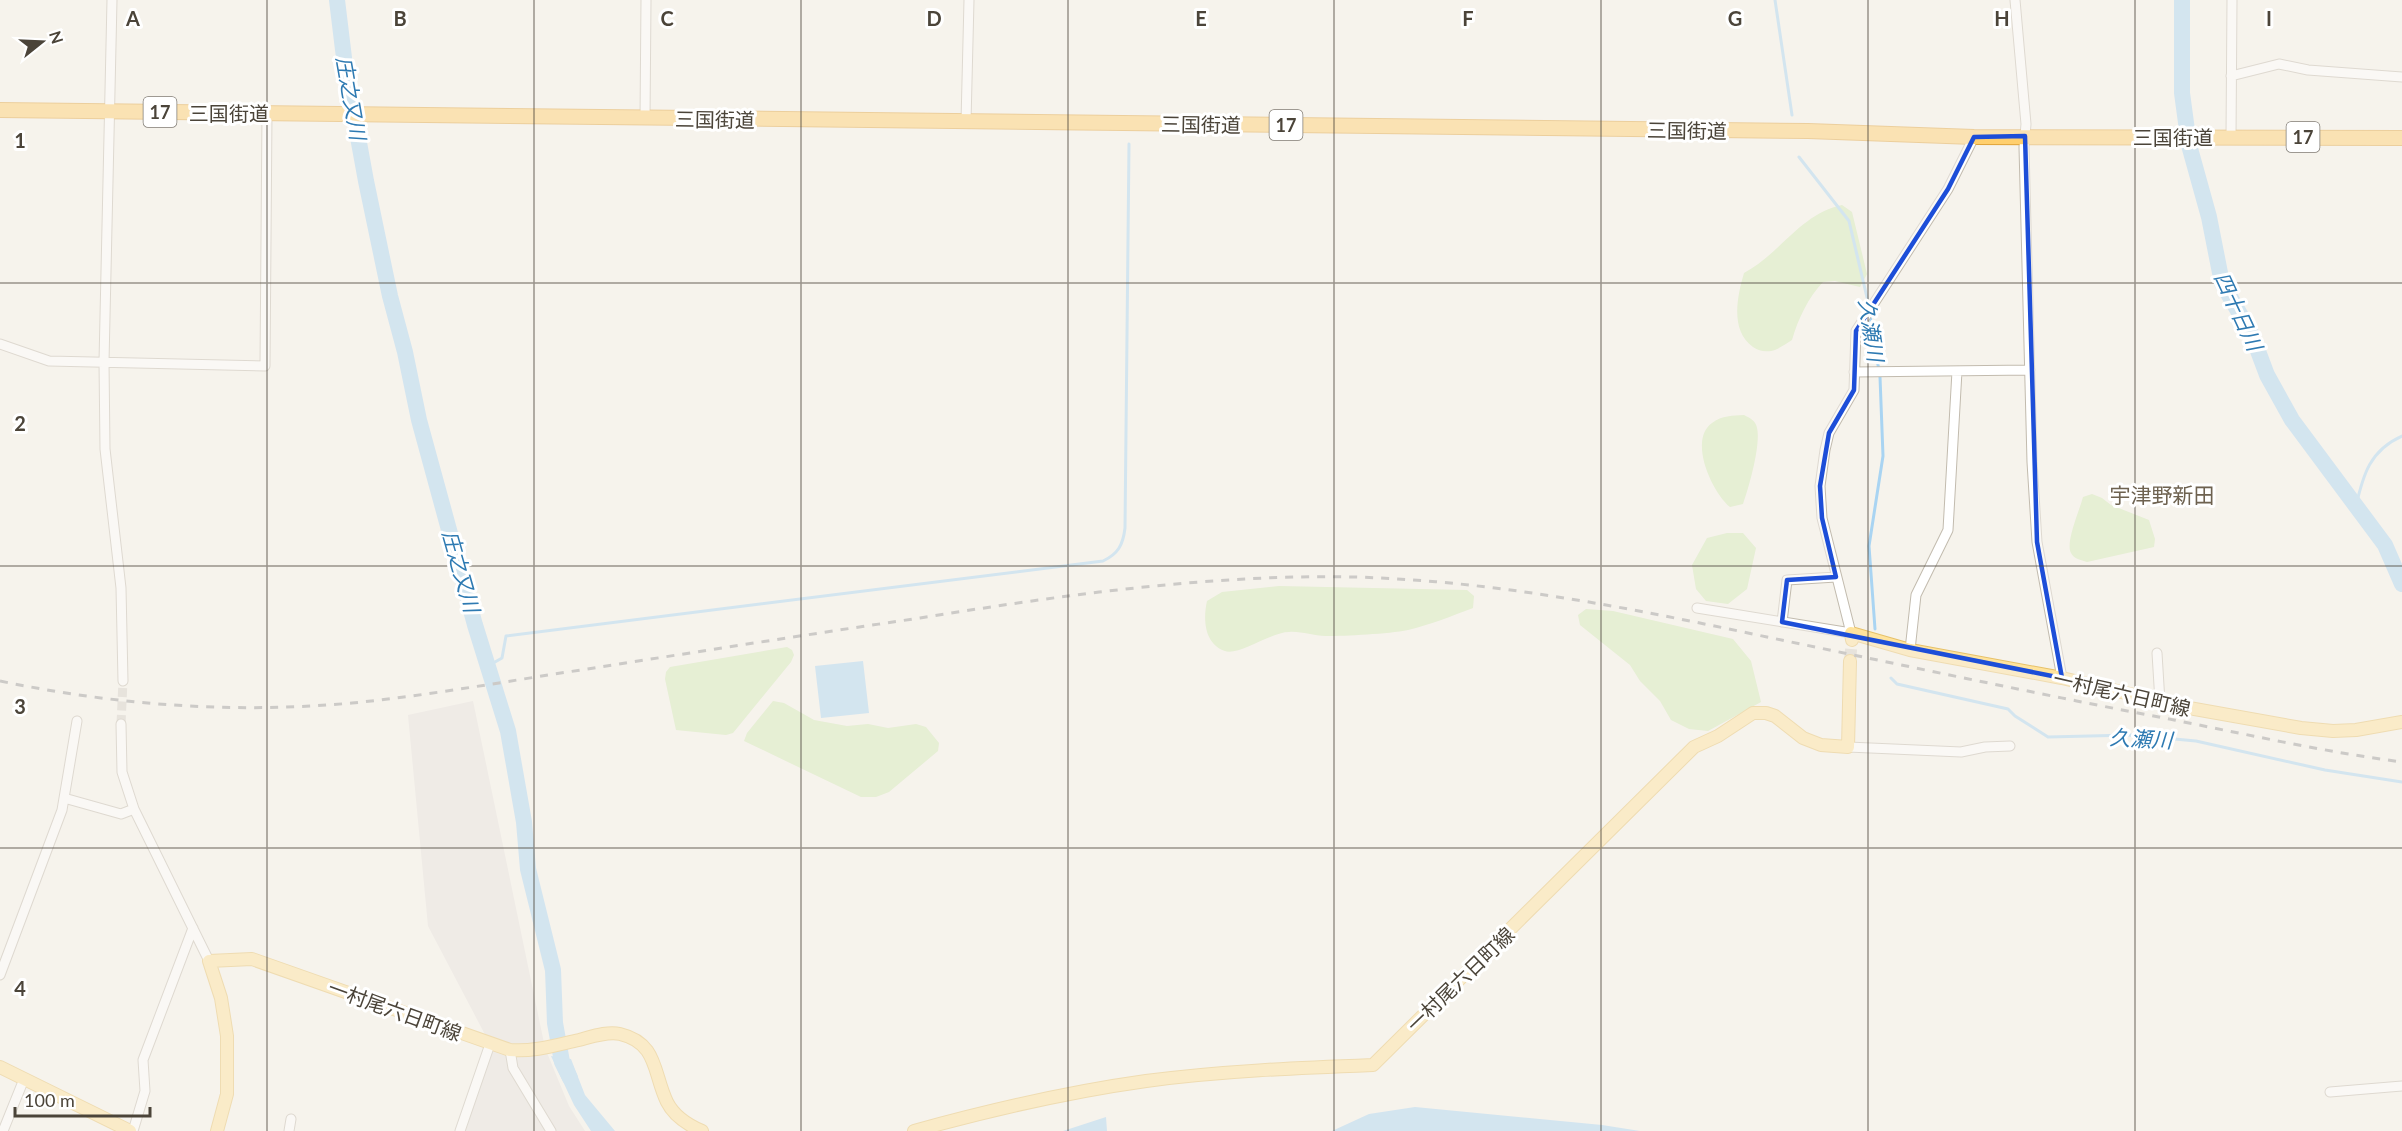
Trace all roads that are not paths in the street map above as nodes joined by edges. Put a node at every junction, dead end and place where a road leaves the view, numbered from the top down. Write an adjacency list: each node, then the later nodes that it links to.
1 (112, 0): 9 (street)
2 (646, 0): 11 (street)
3 (969, 0): 12 (street)
4 (2015, 0): 13 (street)
5 (2232, 0): 6 (street)
6 (2231, 76): 7 (street); 15 (street)
7 (2402, 77)
8 (0, 110): 9 (highway, 三国街道 / 17)
9 (109, 112): 10 (highway, 三国街道 / 17); 18 (street)
10 (267, 113): 11 (highway, 三国街道 / 17); 18 (street)
11 (645, 119): 12 (highway, 三国街道 / 17)
12 (966, 122): 14 (highway, 三国街道 / 17)
13 (2025, 136): 14 (highway, 三国街道 / 17); 15 (highway, 三国街道 / 17); 19 (street)
14 (1974, 137): 21 (street)
15 (2231, 137): 16 (highway, 三国街道 / 17)
16 (2402, 138)
17 (0, 344): 18 (street)
18 (104, 362): 30 (street)
19 (2030, 370): 20 (street); 29 (street)
20 (1957, 371): 21 (street); 26 (street)
21 (1854, 372): 22 (street)
22 (1836, 577): 24 (street); 25 (street)
23 (1697, 608): 24 (street)
24 (1782, 622): 25 (street)
25 (1852, 636): 26 (main road, 一村尾六日町線)
26 (1910, 650): 29 (main road, 一村尾六日町線)
27 (2157, 654): 31 (street)
28 (1850, 662): 36 (main road)
29 (2062, 678): 31 (main road, 一村尾六日町線)
30 (123, 681)
31 (2160, 702): 33 (main road, 一村尾六日町線)
32 (77, 721): 37 (street)
33 (2402, 722)
34 (122, 724): 38 (street)
35 (2010, 746): 36 (street)
36 (1848, 747): 56 (main road, 一村尾六日町線)
37 (64, 798): 38 (street); 41 (street)
38 (134, 809): 39 (street)
39 (193, 928): 40 (street); 49 (street)
40 (210, 961): 42 (main road, 一村尾六日町線); 51 (main road)
41 (0, 975)
42 (490, 1044): 43 (main road, 一村尾六日町線); 53 (street)
43 (510, 1050): 54 (street); 55 (main road, 一村尾六日町線)
44 (0, 1067): 45 (main road)
45 (24, 1079): 49 (main road); 50 (street)
46 (2402, 1086): 47 (street)
47 (2330, 1092)
48 (291, 1119): 52 (street)
49 (127, 1130)
50 (3, 1131)
51 (217, 1131)
52 (289, 1131)
53 (460, 1131)
54 (551, 1131)
55 (702, 1131)
56 (914, 1131)

